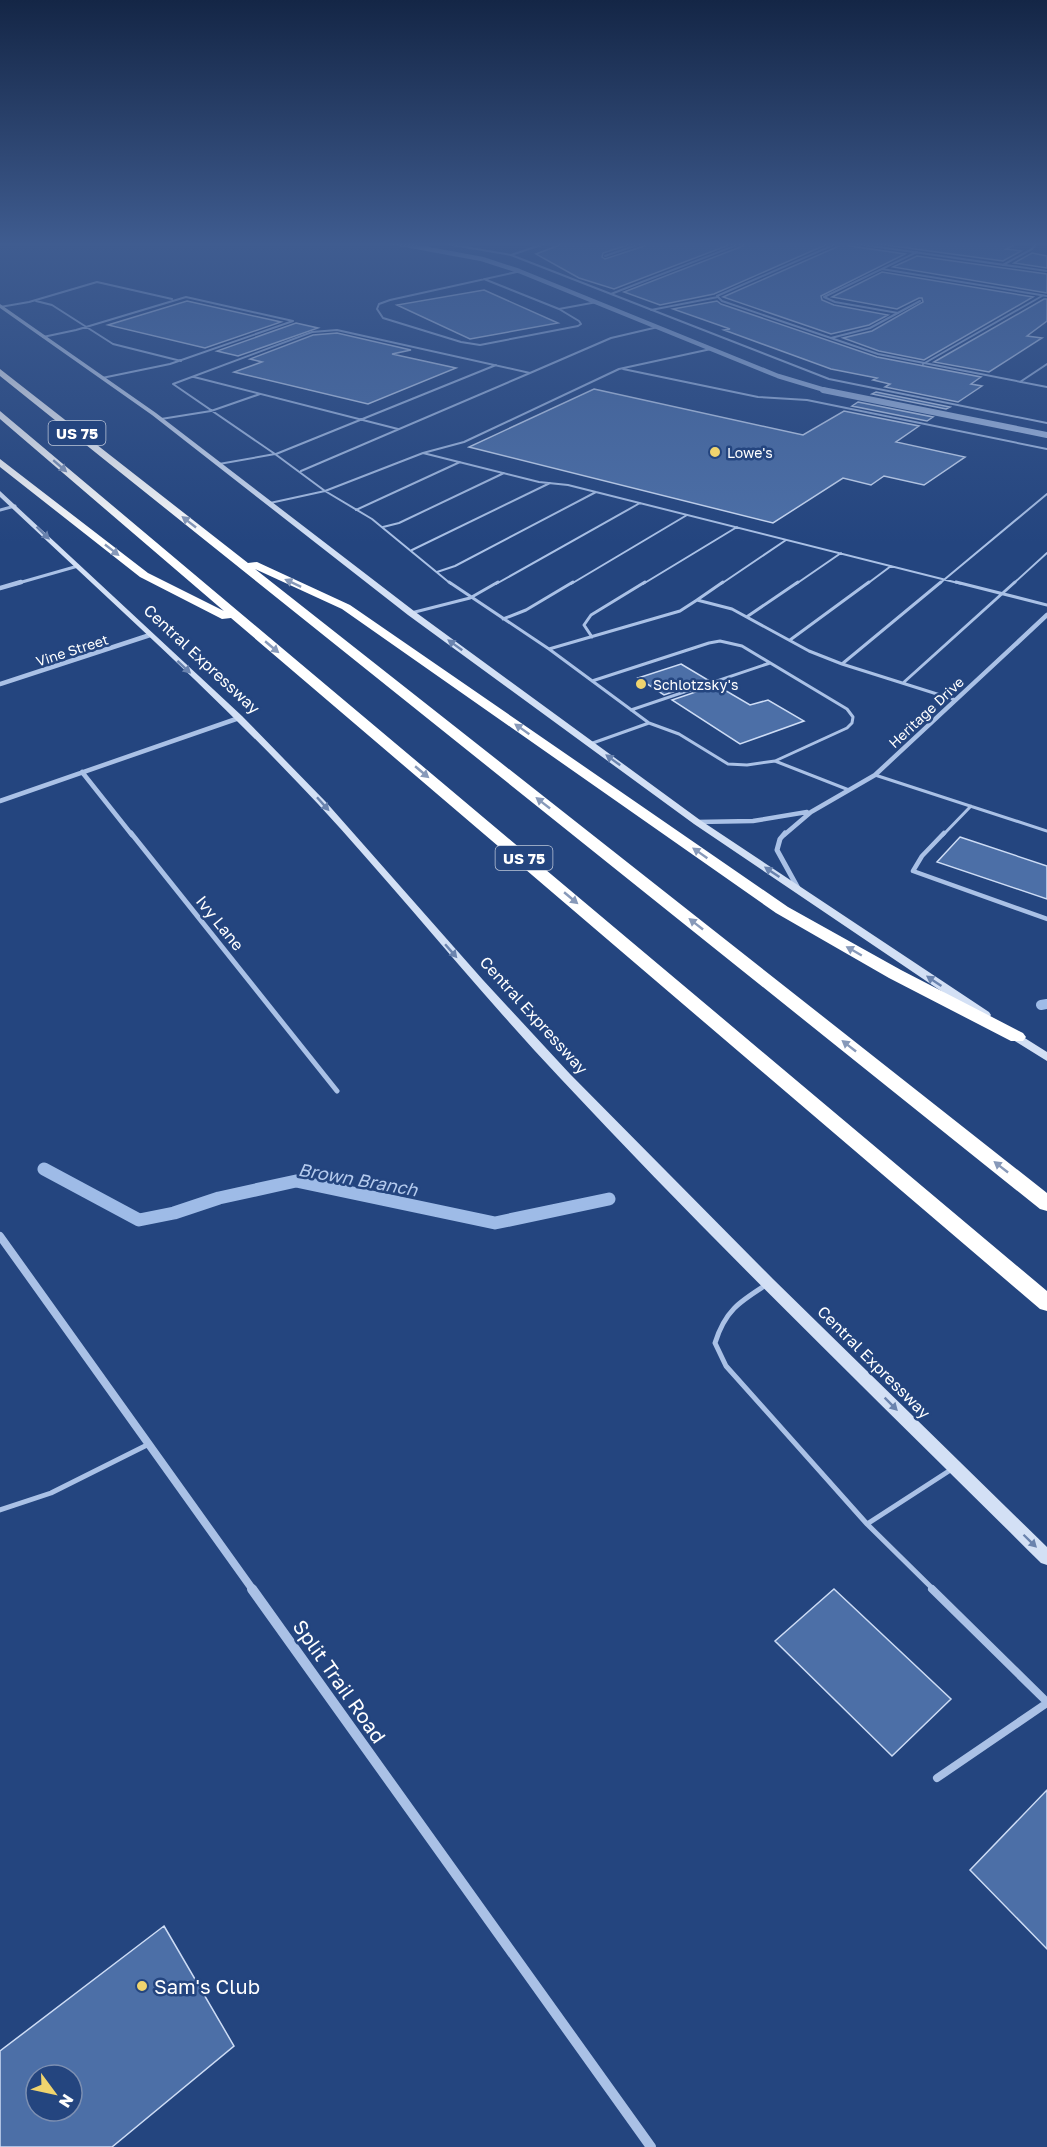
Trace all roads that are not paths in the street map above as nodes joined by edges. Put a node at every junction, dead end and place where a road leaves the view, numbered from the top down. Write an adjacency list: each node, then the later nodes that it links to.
1 (52, 343): 22 (main road)
2 (112, 343): 14 (lane)
3 (231, 343): 14 (lane)
4 (286, 343): 21 (lane)
5 (397, 343): 17 (lane)
6 (469, 343): 7 (lane)
7 (490, 343)
8 (599, 343): 20 (lane)
9 (697, 343): 13 (street)
10 (737, 343): 30 (lane)
11 (846, 343): 15 (street)
12 (960, 343): 15 (lane)
13 (711, 349): 18 (lane); 32 (street)
14 (181, 361): 22 (lane)
15 (924, 364): 23 (street)
16 (1047, 364): 23 (street)
17 (496, 365): 20 (lane); 29 (lane)
18 (619, 369): 33 (lane); 34 (lane)
19 (0, 372): 55 (highway, US 75, one-way to 19)
20 (530, 373): 31 (lane)
21 (192, 376): 25 (lane); 26 (lane)
22 (102, 378): 28 (main road)
23 (1020, 382): 24 (street)
24 (1047, 387)
25 (260, 394): 26 (lane); 29 (lane)
26 (211, 411): 28 (lane); 35 (lane)
27 (0, 414): 72 (highway, US 75, one-way to 72)
28 (161, 419): 38 (main road)
29 (361, 420): 31 (lane); 35 (lane)
30 (1047, 423)
31 (398, 429): 39 (lane)
32 (1047, 435)
33 (1047, 449)
34 (423, 453): 37 (lane); 42 (lane)
35 (275, 454): 38 (lane); 39 (lane)
36 (0, 462): 72 (highway, one-way to 72)
37 (460, 462): 40 (lane); 50 (lane)
38 (219, 464): 46 (main road)
39 (300, 471): 42 (lane)
40 (504, 473): 41 (lane); 52 (lane)
41 (550, 483): 43 (lane); 56 (lane)
42 (325, 491): 46 (lane); 50 (lane)
43 (596, 492): 47 (lane); 61 (lane)
44 (0, 493): 48 (main road, Central Expressway)
45 (1047, 494): 62 (lane)
46 (270, 503): 68 (main road)
47 (640, 503): 51 (lane); 65 (lane)
48 (15, 506): 49 (street); 59 (main road, Central Expressway, one-way to 59)
49 (0, 510)
50 (356, 510): 52 (lane)
51 (687, 515): 53 (lane); 71 (lane)
52 (383, 527): 56 (lane)
53 (737, 528): 54 (lane); 74 (lane)
54 (786, 540): 57 (lane); 66 (lane)
55 (225, 550): 98 (highway, one-way to 55); 101 (highway, US 75, one-way to 55)
56 (412, 550): 61 (lane)
57 (841, 553): 60 (lane); 70 (lane)
58 (1047, 553): 64 (lane)
59 (78, 566): 63 (street); 73 (main road, Central Expressway)
60 (891, 566): 62 (lane); 75 (lane)
61 (438, 572): 65 (lane)
62 (944, 579): 64 (lane); 78 (lane)
63 (0, 588)
64 (1002, 594): 67 (lane); 80 (lane)
65 (470, 598): 68 (lane); 71 (lane)
66 (697, 600): 70 (lane); 74 (lane)
67 (1047, 605)
68 (411, 613): 86 (main road, one-way to 68)
69 (1047, 615): 82 (street, Heritage Drive)
70 (748, 616): 75 (lane)
71 (503, 619): 76 (lane)
72 (252, 630): 104 (highway, US 75, one-way to 104)
73 (150, 636): 81 (street, Vine Street); 84 (main road, Central Expressway, one-way to 84)
74 (592, 637): 76 (lane)
75 (790, 640): 78 (lane)
76 (549, 649): 79 (lane)
77 (770, 663): 79 (lane); 83 (lane); 87 (lane)
78 (842, 664): 80 (lane)
79 (592, 681): 83 (lane)
80 (903, 683): 82 (lane)
81 (0, 684)
82 (956, 700): 89 (street, Heritage Drive)
83 (631, 710): 85 (lane)
84 (239, 718): 88 (street); 103 (main road, Central Expressway, one-way to 103)
85 (650, 723): 86 (lane); 87 (lane)
86 (590, 744): 94 (main road, one-way to 86)
87 (775, 761): 90 (lane)
88 (82, 772): 91 (street); 100 (street, Ivy Lane)
89 (875, 775): 90 (street, Heritage Drive); 92 (lane)
90 (849, 790): 93 (street, Heritage Drive)
91 (0, 801)
92 (971, 806): 95 (lane); 97 (lane)
93 (811, 812): 94 (street, Heritage Drive); 96 (street, Heritage Drive)
94 (697, 822): 96 (main road, one-way to 94)
95 (1047, 831)
96 (799, 890): 98 (main road, one-way to 96)
97 (1047, 919)
98 (1017, 1037): 99 (main road)
99 (1047, 1057)
100 (337, 1091)
101 (1047, 1204)
102 (0, 1236): 105 (street, Split Trail Road)
103 (768, 1283): 106 (main road, Central Expressway, one-way to 106); 108 (lane)
104 (1047, 1303)
105 (149, 1444): 107 (lane); 112 (street, Split Trail Road)
106 (954, 1467): 108 (lane); 109 (main road, Central Expressway, one-way to 109)
107 (0, 1510)
108 (867, 1524): 110 (lane)
109 (1047, 1558)
110 (1047, 1702): 111 (lane)
111 (937, 1778)
112 (651, 2147)

